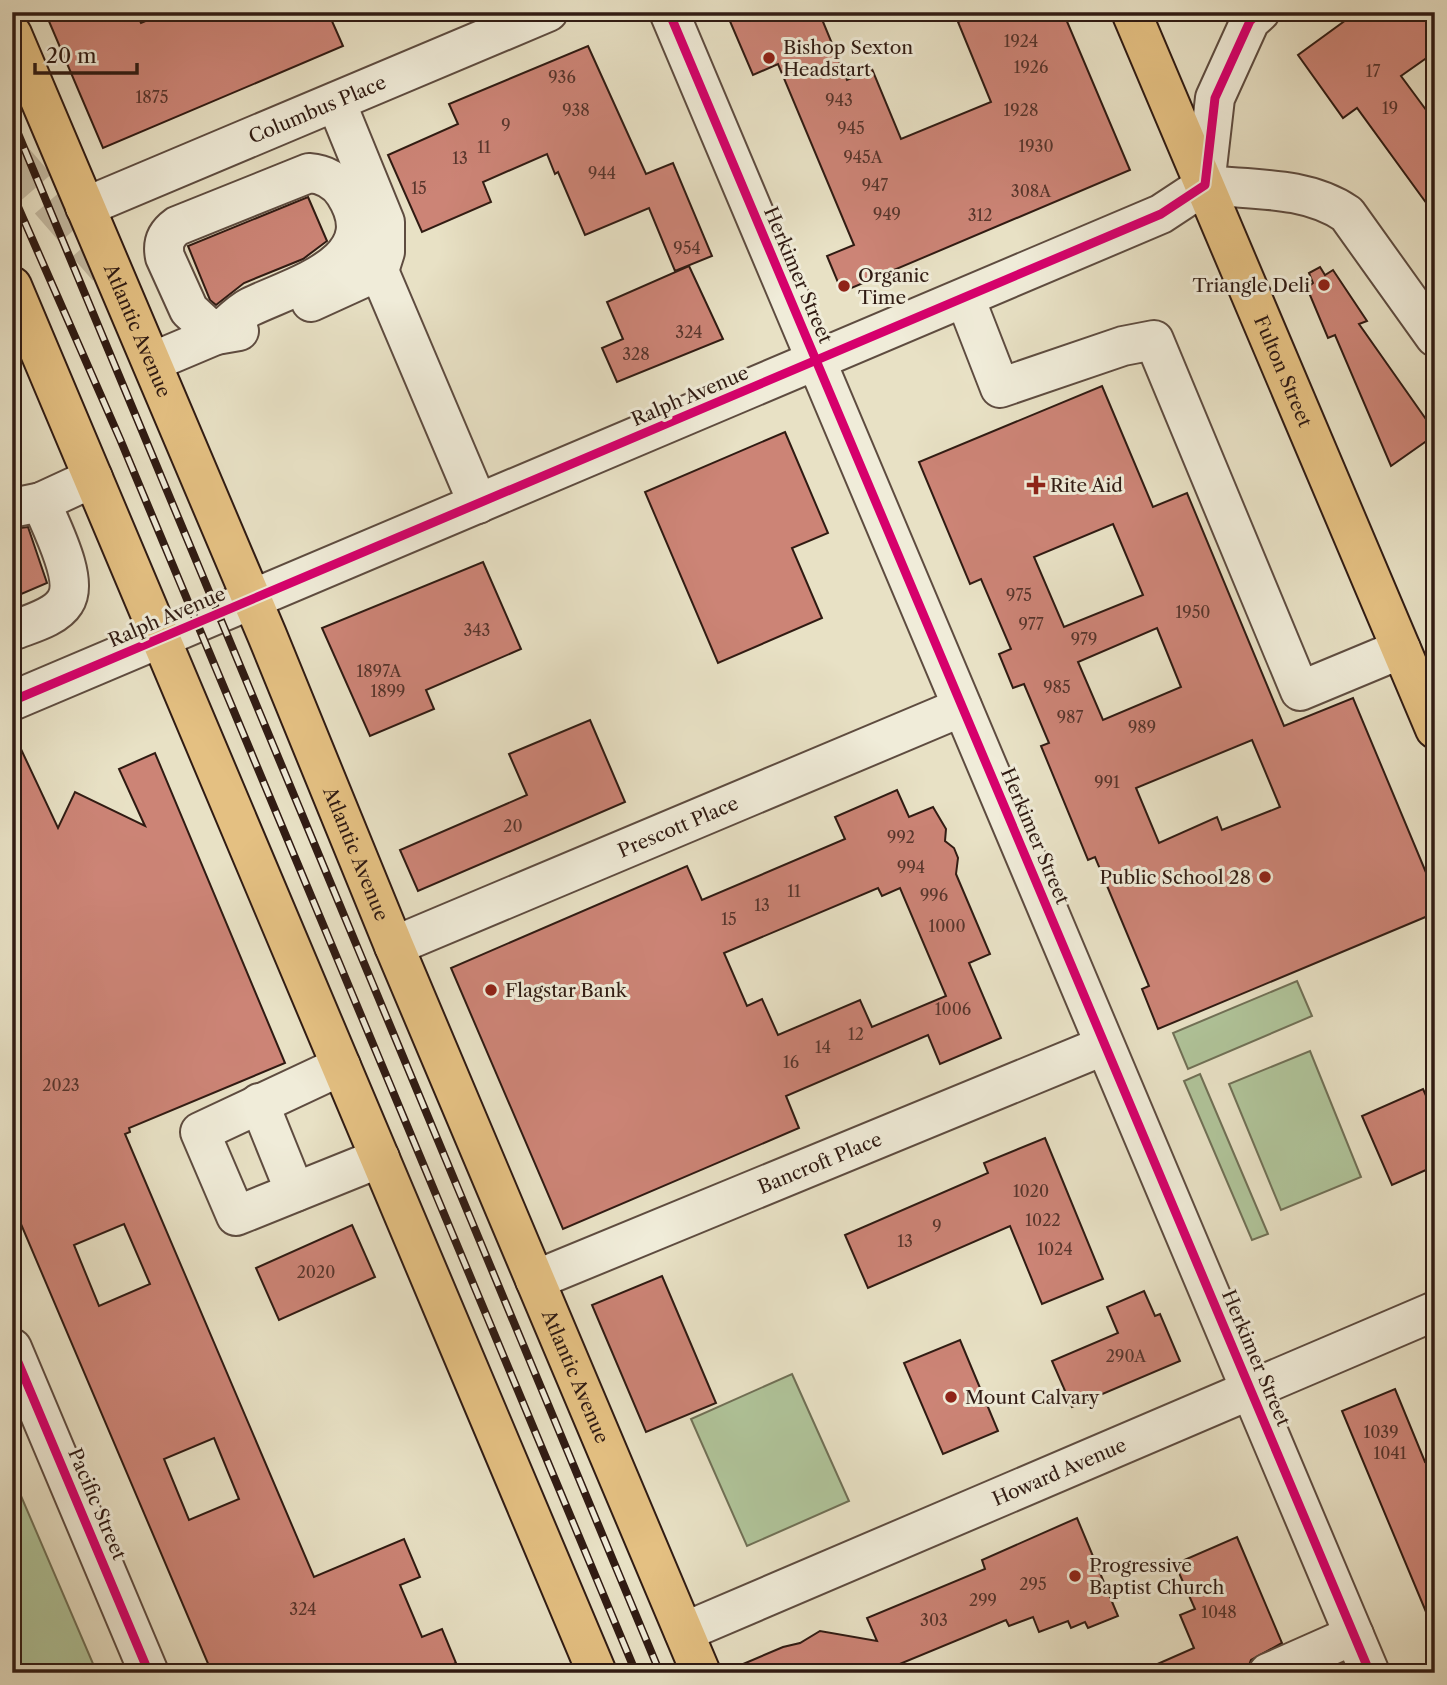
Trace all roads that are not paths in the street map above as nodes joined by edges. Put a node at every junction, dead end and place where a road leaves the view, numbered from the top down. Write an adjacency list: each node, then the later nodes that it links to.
1 (548, 12): 6 (street, Columbus Place)
2 (669, 12): 15 (street, Herkimer Street)
3 (1132, 12): 7 (main road, Fulton Street)
4 (1250, 15): 7 (street)
5 (12, 34): 8 (main road, Atlantic Avenue)
6 (336, 102): 8 (street, Columbus Place); 9 (street)
7 (1205, 186): 11 (street, Ralph Avenue); 13 (street); 22 (main road, Fulton Street)
8 (86, 207): 14 (main road, Atlantic Avenue)
9 (379, 271): 12 (street); 17 (street)
10 (12, 286): 16 (main road)
11 (965, 298): 15 (street, Ralph Avenue); 22 (street)
12 (216, 335): 12 (street); 14 (street)
13 (1435, 337)
14 (152, 362): 19 (main road, Atlantic Avenue)
15 (816, 362): 17 (street, Ralph Avenue); 24 (street, Herkimer Street)
16 (93, 478): 18 (street); 21 (main road)
17 (478, 504): 19 (street, Ralph Avenue)
18 (27, 505): 20 (street)
19 (252, 600): 21 (street, Ralph Avenue); 26 (main road, Atlantic Avenue)
20 (12, 631)
21 (161, 638): 23 (street, Ralph Avenue); 28 (main road)
22 (1401, 649): 25 (main road, Fulton Street)
23 (12, 701)
24 (962, 707): 26 (street, Prescott Place); 27 (street, Herkimer Street)
25 (1435, 729)
26 (394, 946): 32 (main road, Atlantic Avenue)
27 (1104, 1046): 32 (street, Bancroft Place); 35 (street, Herkimer Street)
28 (341, 1066): 29 (street); 30 (main road)
29 (259, 1103): 31 (street); 31 (street)
30 (380, 1158): 31 (street); 38 (main road)
31 (295, 1192)
32 (535, 1280): 36 (main road, Atlantic Avenue)
33 (1435, 1311): 35 (street, Howard Avenue)
34 (12, 1348): 39 (street, Pacific Street)
35 (1251, 1390): 36 (street, Howard Avenue); 37 (street, Herkimer Street)
36 (684, 1632): 40 (main road, Atlantic Avenue)
37 (1354, 1635): 41 (street); 42 (street, Herkimer Street)
38 (586, 1670)
39 (149, 1673)
40 (701, 1673)
41 (1268, 1673)
42 (1370, 1673)

